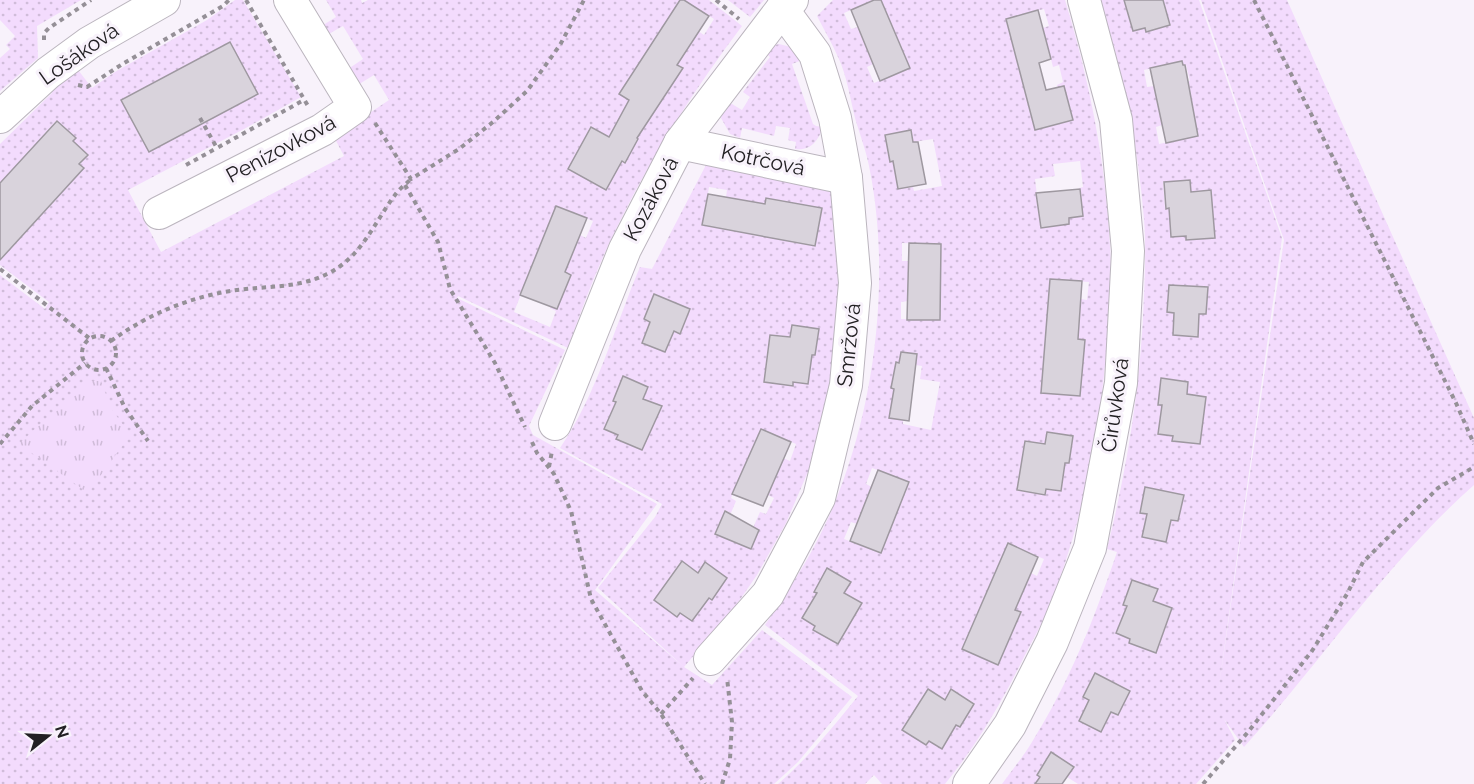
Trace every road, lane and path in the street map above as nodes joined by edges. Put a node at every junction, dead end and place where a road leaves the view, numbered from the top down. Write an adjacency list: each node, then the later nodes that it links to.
1 (164, 0): 9 (street, Lošáková)
2 (229, 0): 9 (path)
3 (246, 0): 10 (path)
4 (290, 0): 11 (street, Penízovková)
5 (584, 0): 17 (path)
6 (1084, 0): 34 (street, Čirůvková)
7 (1254, 0): 28 (path)
8 (787, 4): 15 (street, Kozáková); 16 (street, Smržová)
9 (43, 78): 12 (street, Lošáková)
10 (304, 100): 13 (path); 14 (path)
11 (355, 107): 14 (street, Penízovková); 17 (path)
12 (0, 117)
13 (200, 118)
14 (322, 129): 19 (street, Penízovková)
15 (680, 143): 16 (street, Kotrčová); 25 (street, Kozáková)
16 (846, 177): 30 (street, Smržová)
17 (411, 179): 18 (path)
18 (405, 185): 22 (path); 31 (path)
19 (159, 213)
20 (0, 269): 21 (path)
21 (89, 338): 22 (path); 23 (path)
22 (111, 342): 24 (path)
23 (85, 363): 24 (path); 27 (path)
24 (106, 368): 26 (path)
25 (555, 424)
26 (148, 441)
27 (0, 444)
28 (1474, 444)
29 (1474, 467): 35 (path)
30 (714, 655): 31 (path); 33 (path)
31 (661, 714): 32 (path)
32 (705, 784)
33 (722, 784)
34 (969, 784)
35 (1203, 784)

